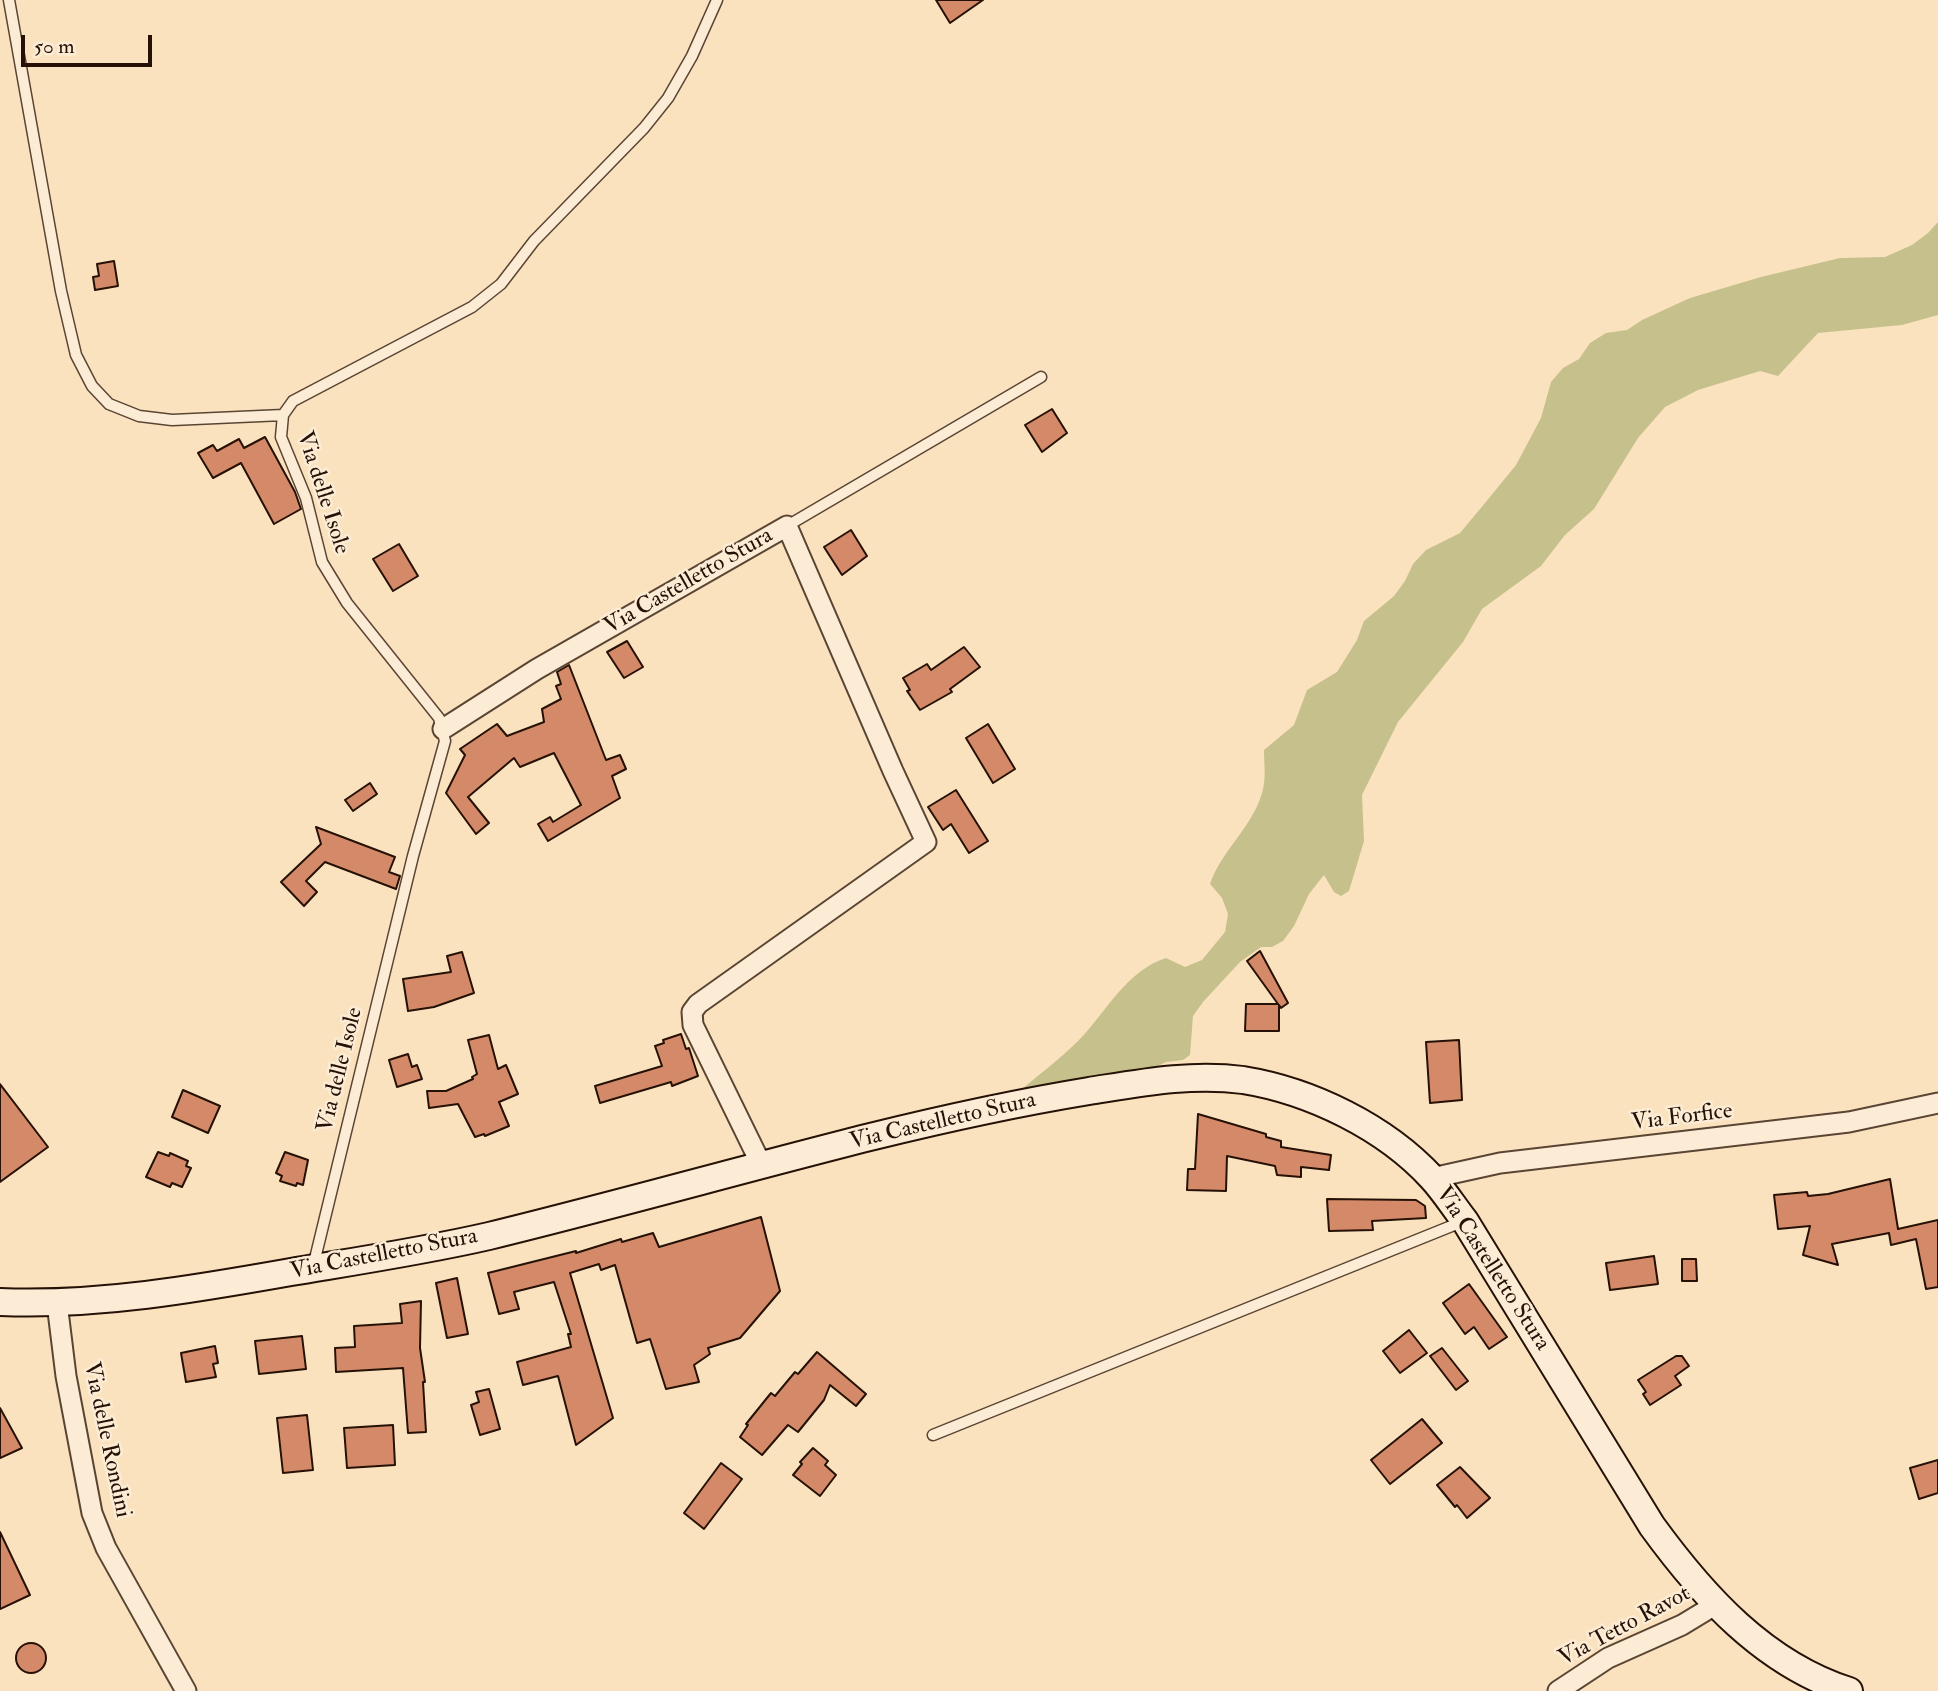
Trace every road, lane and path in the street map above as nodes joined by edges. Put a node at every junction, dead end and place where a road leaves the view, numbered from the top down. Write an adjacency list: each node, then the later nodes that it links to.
1 (9, 0): 4 (lane)
2 (717, 0): 4 (lane, Via delle Isole)
3 (1041, 377): 5 (lane)
4 (283, 415): 6 (lane, Via delle Isole)
5 (787, 526): 6 (street, Via Castelletto Stura); 8 (street, Via Castelletto Stura)
6 (443, 729): 11 (lane, Via delle Isole)
7 (1938, 1103): 9 (street, Via Forfice)
8 (761, 1164): 9 (street, Via Castelletto Stura); 11 (street, Via Castelletto Stura)
9 (1432, 1178): 10 (street, Via Castelletto Stura)
10 (1465, 1221): 14 (lane); 15 (street, Via Castelletto Stura)
11 (312, 1269): 13 (street, Via Castelletto Stura)
12 (0, 1302): 13 (street, Via Castelletto Stura)
13 (57, 1303): 16 (street, Via delle Rondini)
14 (933, 1435)
15 (1715, 1605): 17 (street, Via Tetto Ravot); 18 (street, Via Castelletto Stura)
16 (186, 1691)
17 (1558, 1691)
18 (1849, 1691)

